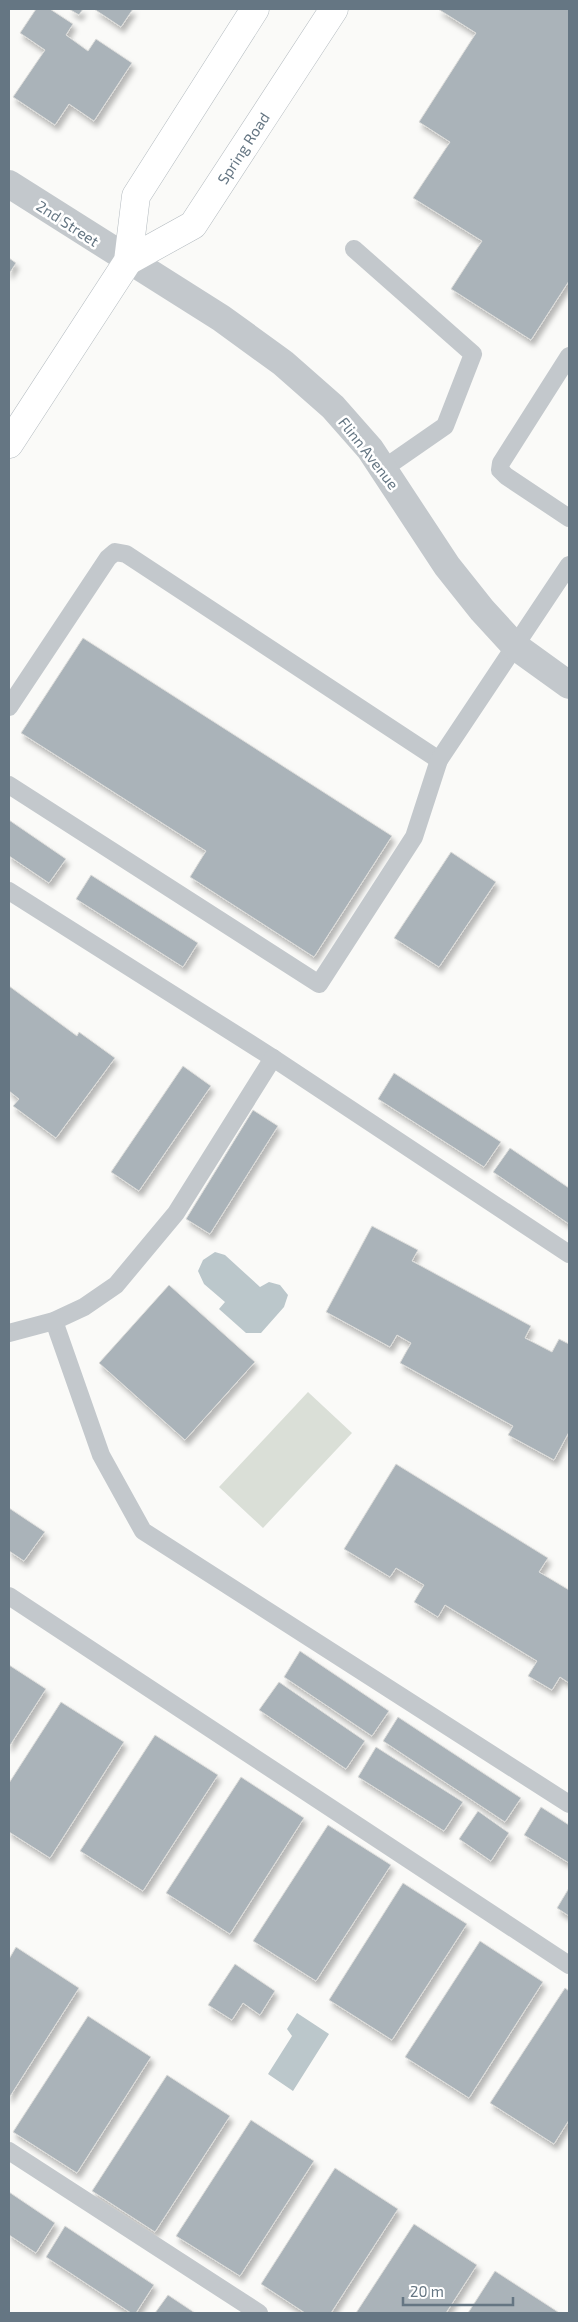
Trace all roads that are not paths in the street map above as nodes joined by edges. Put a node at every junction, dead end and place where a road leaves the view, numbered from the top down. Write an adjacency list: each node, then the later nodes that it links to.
1 (255, 9): 5 (main road, Spring Road)
2 (334, 9): 5 (main road, Spring Road)
3 (9, 184): 5 (street, 2nd Street)
4 (354, 249): 8 (lane)
5 (128, 261): 7 (main road, Spring Road); 8 (street, Flinn Avenue)
6 (569, 356): 9 (lane)
7 (9, 444)
8 (383, 469): 11 (street, Flinn Avenue)
9 (569, 518)
10 (569, 565): 11 (lane)
11 (514, 646): 12 (street, Flinn Avenue); 14 (lane)
12 (569, 685)
13 (9, 707): 14 (lane)
14 (439, 760): 15 (lane)
15 (9, 785)
16 (9, 891): 17 (lane)
17 (273, 1058): 18 (lane); 19 (lane)
18 (569, 1254)
19 (54, 1322): 20 (lane); 22 (lane)
20 (9, 1333)
21 (9, 1596): 23 (lane)
22 (569, 1804)
23 (569, 1965)
24 (9, 2151): 25 (lane)
25 (259, 2313)

